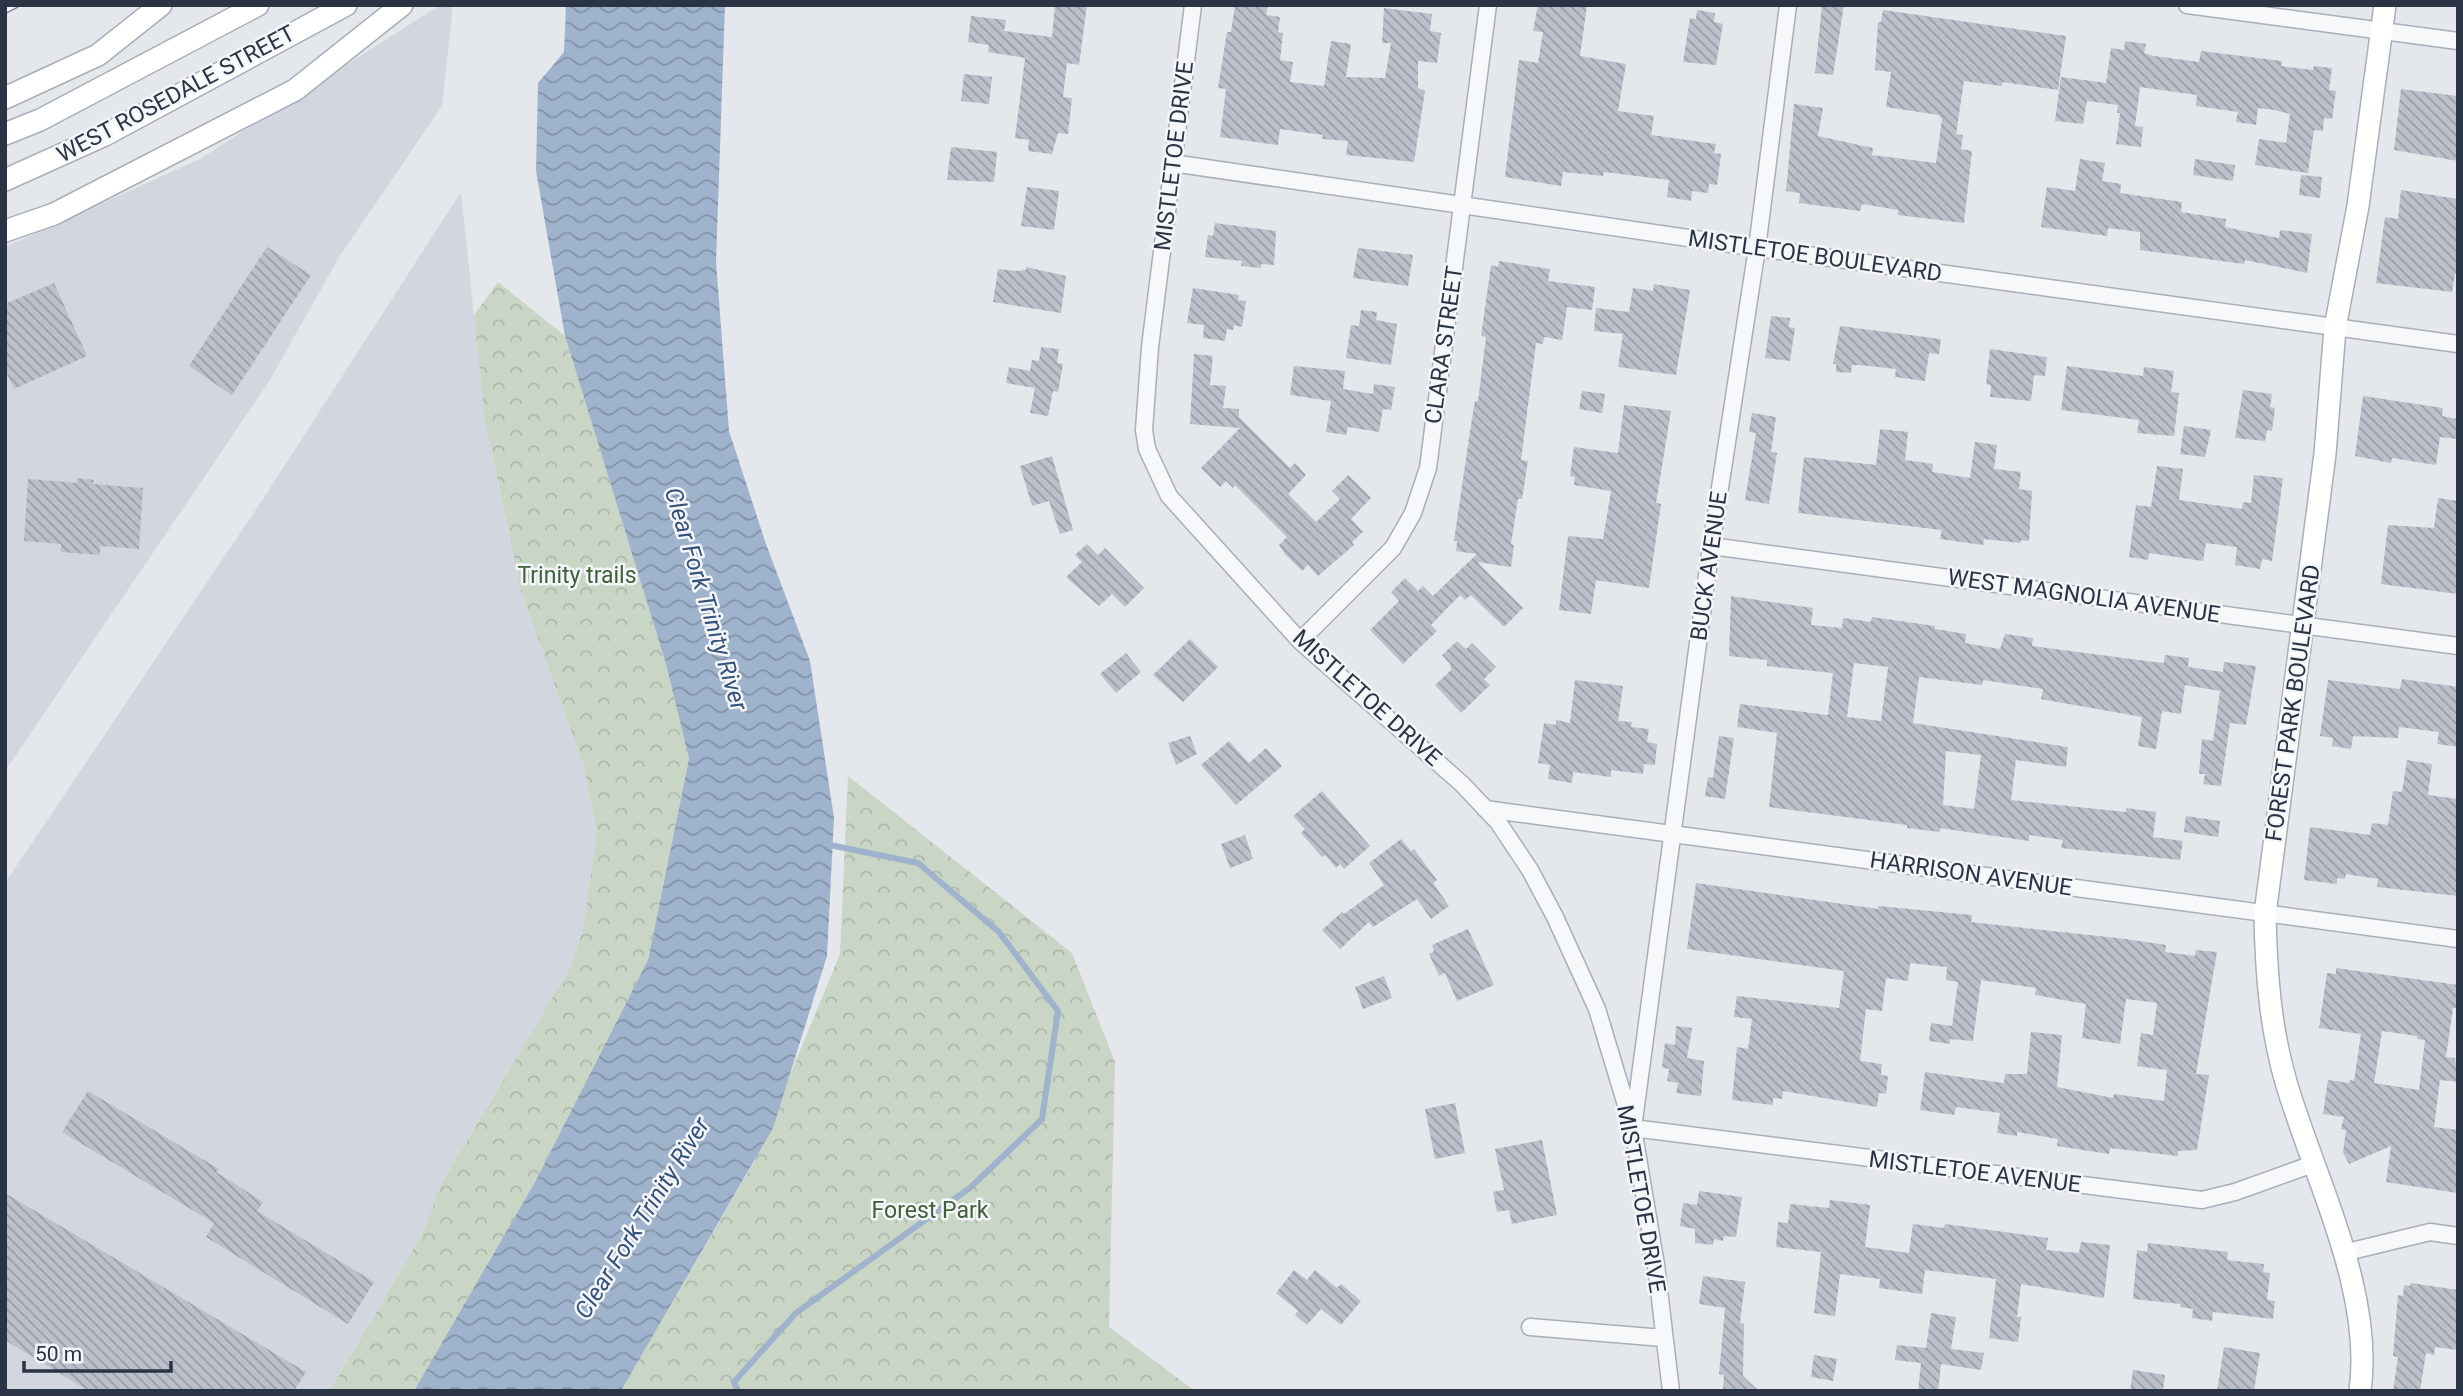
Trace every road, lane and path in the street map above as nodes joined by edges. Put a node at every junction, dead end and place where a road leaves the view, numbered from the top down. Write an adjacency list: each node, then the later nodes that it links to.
1 (161, 5): 12 (main road)
2 (258, 5): 13 (main road, WEST ROSEDALE STREET)
3 (346, 5): 15 (main road, WEST ROSEDALE STREET)
4 (402, 5): 17 (main road)
5 (1193, 5): 14 (street, MISTLETOE DRIVE)
6 (1488, 5): 16 (street, CLARA STREET)
7 (1788, 5): 18 (street, BUCK AVENUE)
8 (2187, 5): 10 (street)
9 (2385, 5): 10 (main road, FOREST PARK BOULEVARD)
10 (2381, 32): 11 (street); 19 (main road, FOREST PARK BOULEVARD)
11 (2458, 41)
12 (5, 98)
13 (5, 134)
14 (1172, 163): 16 (street, MISTLETOE BOULEVARD); 23 (street, MISTLETOE DRIVE)
15 (5, 180)
16 (1464, 205): 18 (street, MISTLETOE BOULEVARD); 23 (street, CLARA STREET)
17 (5, 231)
18 (1757, 248): 19 (street, MISTLETOE BOULEVARD); 21 (street, BUCK AVENUE)
19 (2335, 328): 20 (street, MISTLETOE BOULEVARD); 22 (main road, FOREST PARK BOULEVARD)
20 (2458, 344)
21 (1711, 546): 22 (street, WEST MAGNOLIA AVENUE); 26 (street, BUCK AVENUE)
22 (2303, 626): 24 (street, WEST MAGNOLIA AVENUE); 27 (main road, FOREST PARK BOULEVARD)
23 (1300, 641): 25 (street, MISTLETOE DRIVE)
24 (2458, 646)
25 (1485, 809): 26 (street, HARRISON AVENUE); 29 (street, MISTLETOE DRIVE)
26 (1672, 834): 27 (street, HARRISON AVENUE); 29 (street, BUCK AVENUE)
27 (2264, 914): 28 (street, HARRISON AVENUE); 30 (main road, FOREST PARK BOULEVARD)
28 (2458, 939)
29 (1633, 1128): 30 (street, MISTLETOE AVENUE); 34 (street, MISTLETOE DRIVE)
30 (2313, 1164): 32 (main road, FOREST PARK BOULEVARD)
31 (2458, 1236): 32 (street)
32 (2343, 1253): 36 (main road, FOREST PARK BOULEVARD)
33 (1530, 1328): 34 (street)
34 (1663, 1338): 35 (street, MISTLETOE DRIVE)
35 (1671, 1391)
36 (2360, 1391)

